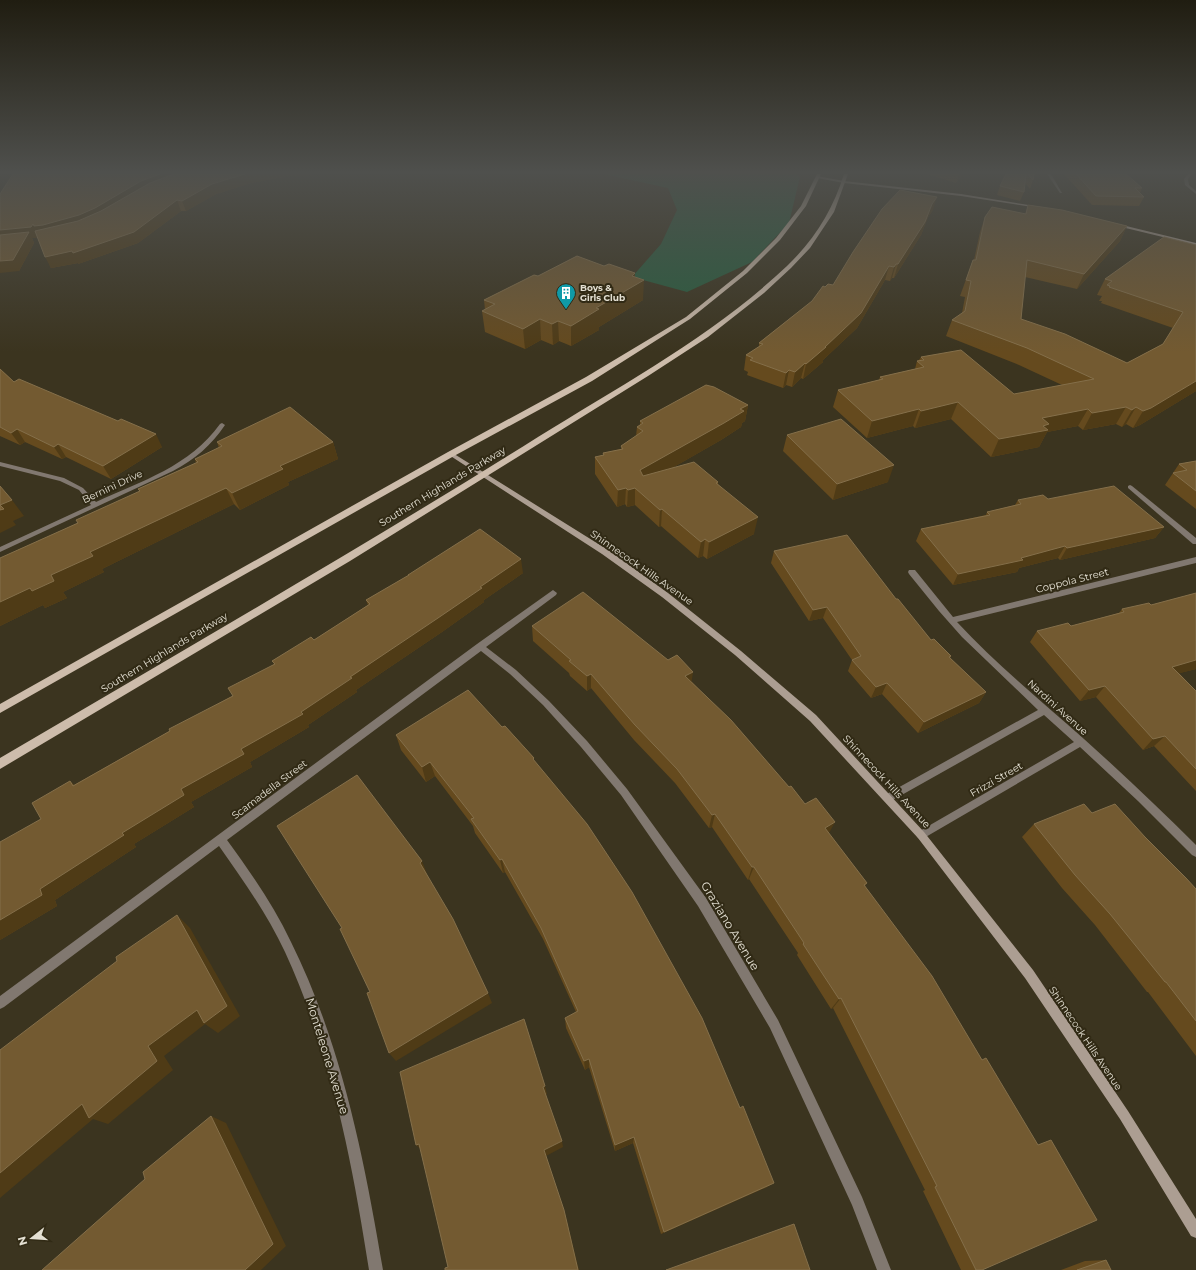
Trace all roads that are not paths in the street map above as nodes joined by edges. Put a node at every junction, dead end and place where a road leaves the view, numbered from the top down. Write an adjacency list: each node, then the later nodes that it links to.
1 (783, 233): 6 (main road, Southern Highlands Parkway)
2 (818, 233): 8 (main road, Southern Highlands Parkway)
3 (1153, 233): 4 (street)
4 (1196, 244)
5 (222, 425): 10 (street, Bernini Drive)
6 (450, 454): 8 (street, Shinnecock Hills Avenue); 18 (main road, Southern Highlands Parkway)
7 (0, 464): 10 (street)
8 (484, 476): 21 (main road, Southern Highlands Parkway); 22 (street, Shinnecock Hills Avenue)
9 (1130, 487): 11 (street)
10 (95, 505): 12 (street, Bernini Drive)
11 (1196, 542)
12 (0, 550)
13 (1196, 560): 16 (street, Coppola Street)
14 (912, 572): 16 (street, Nardini Avenue)
15 (552, 593): 17 (street, Scamadella Street)
16 (952, 620): 19 (street, Nardini Avenue)
17 (480, 646): 24 (street, Scamadella Street); 29 (street, Graziano Avenue)
18 (0, 709)
19 (1045, 710): 20 (street, Nardini Avenue); 22 (street)
20 (1081, 742): 23 (street, Frizzi Street); 25 (street, Nardini Avenue)
21 (0, 764)
22 (888, 798): 23 (street, Shinnecock Hills Avenue)
23 (921, 834): 27 (street, Shinnecock Hills Avenue)
24 (220, 839): 26 (street, Scamadella Street); 28 (street, Monteleone Avenue)
25 (1196, 852)
26 (0, 1003)
27 (1196, 1231)
28 (376, 1270)
29 (884, 1270)

